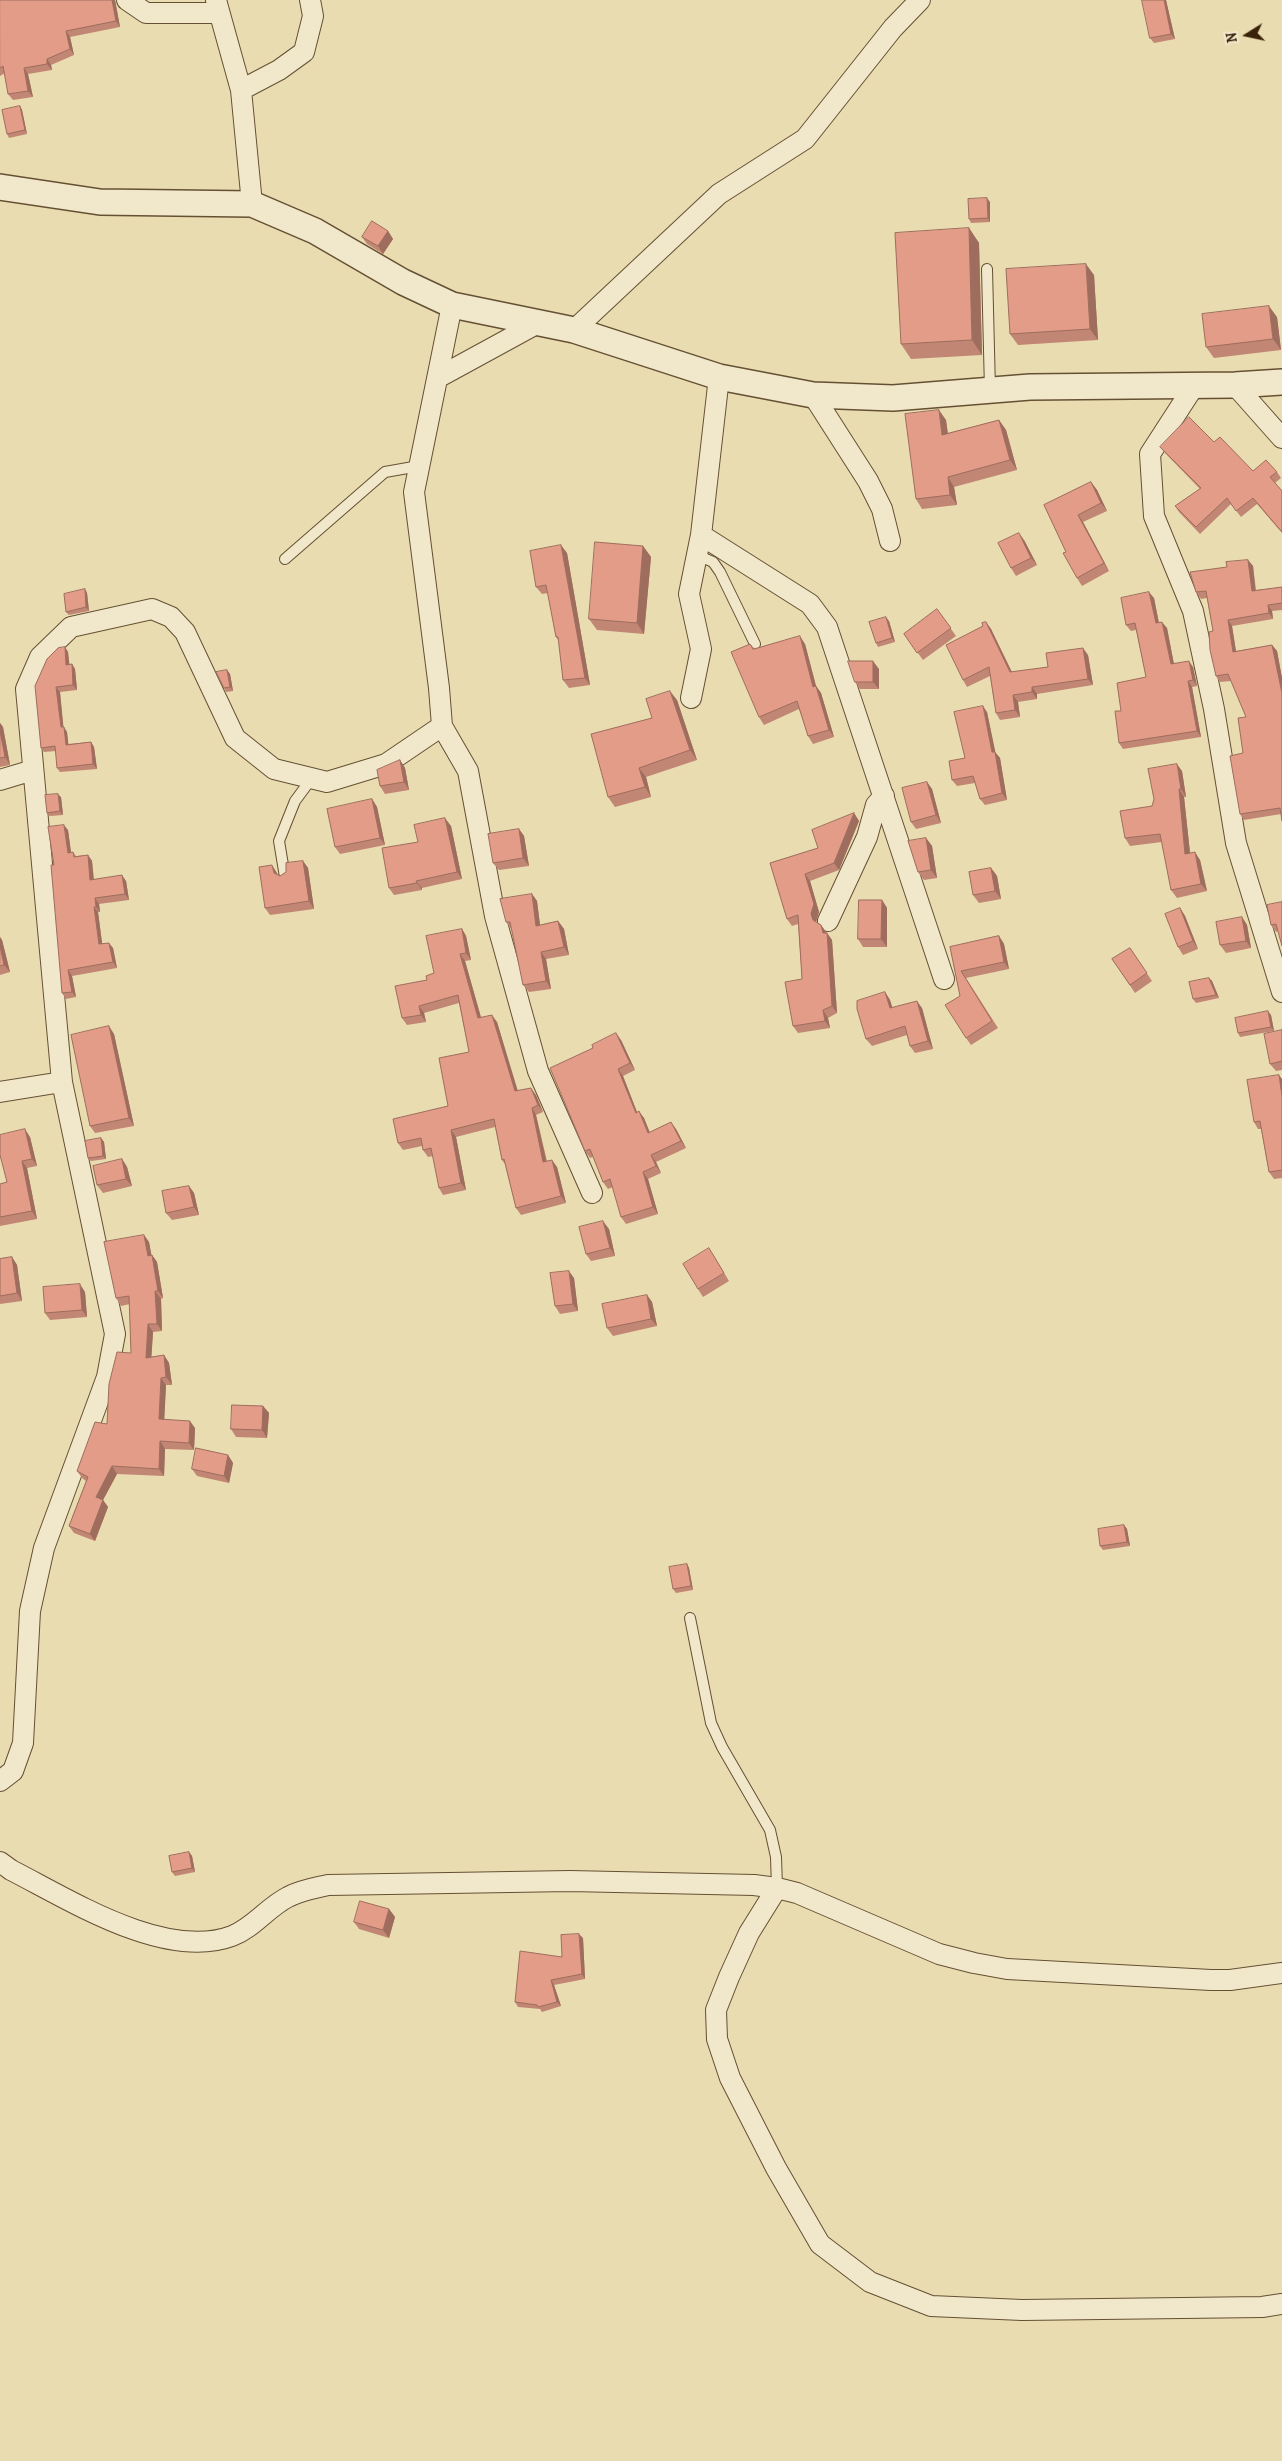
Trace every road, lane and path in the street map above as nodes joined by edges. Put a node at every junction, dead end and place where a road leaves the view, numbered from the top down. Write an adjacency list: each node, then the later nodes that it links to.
1 (127, 0): 4 (street)
2 (310, 0): 5 (street)
3 (920, 0): 11 (street)
4 (218, 7): 5 (street)
5 (241, 90): 7 (street)
6 (0, 187): 7 (street)
7 (252, 204): 9 (street)
8 (987, 268): 17 (lane)
9 (452, 305): 10 (street); 12 (street)
10 (538, 323): 11 (street); 12 (street)
11 (574, 330): 13 (street)
12 (439, 377): 20 (street)
13 (719, 377): 18 (street); 21 (street)
14 (1282, 382): 15 (street)
15 (1235, 385): 16 (street); 19 (street)
16 (1194, 386): 17 (street); 35 (street)
17 (990, 390): 18 (street)
18 (813, 395): 22 (street)
19 (1282, 438)
20 (419, 466): 24 (lane); 27 (street)
21 (701, 535): 23 (street); 31 (street)
22 (890, 541)
23 (697, 555): 25 (lane); 26 (street)
24 (285, 559)
25 (755, 644)
26 (691, 698)
27 (442, 726): 29 (street); 38 (street)
28 (33, 770): 29 (street); 30 (street); 36 (street)
29 (312, 778): 32 (lane)
30 (0, 780)
31 (884, 796): 33 (street); 34 (street)
32 (285, 877)
33 (828, 921)
34 (944, 979)
35 (1282, 992)
36 (62, 1082): 37 (street); 40 (street)
37 (0, 1092)
38 (592, 1193)
39 (690, 1618): 42 (lane)
40 (0, 1781)
41 (0, 1862): 42 (street)
42 (777, 1888): 43 (street); 44 (street)
43 (1282, 1973)
44 (1282, 2304)

